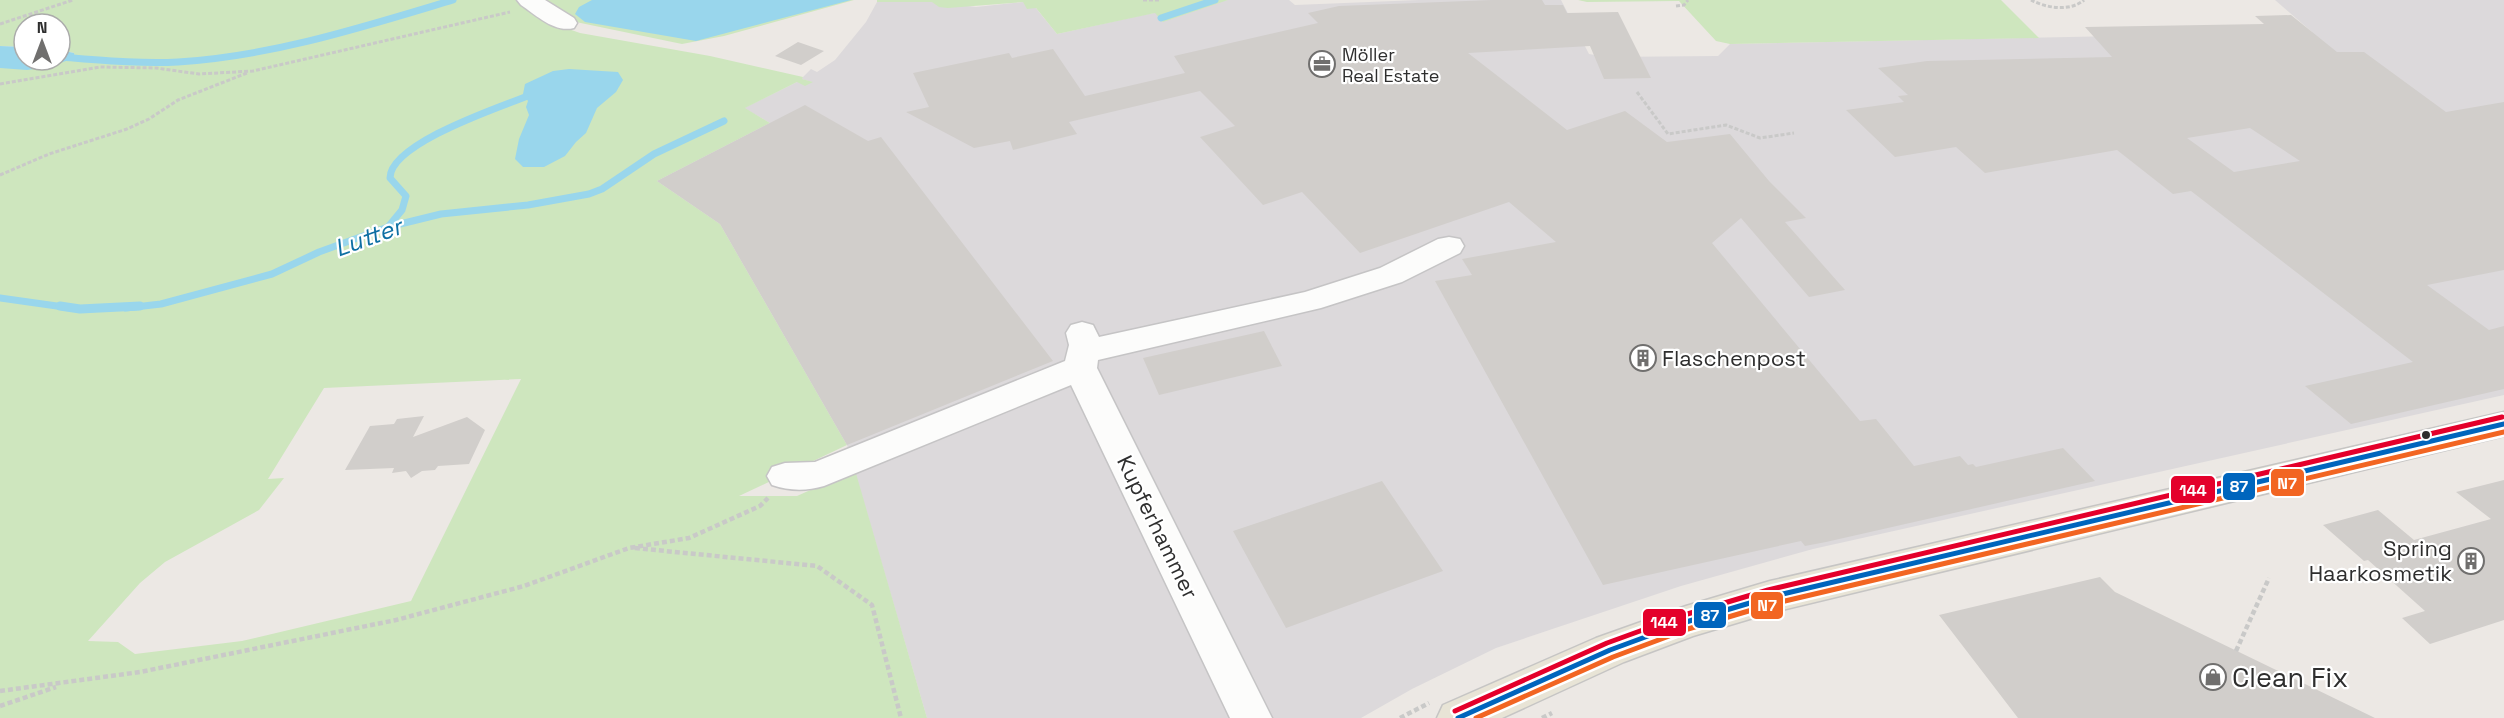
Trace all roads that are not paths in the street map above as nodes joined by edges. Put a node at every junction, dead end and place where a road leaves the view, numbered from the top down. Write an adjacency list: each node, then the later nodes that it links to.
1 (532, 2): 2 (street)
2 (565, 23)
3 (1449, 246): 4 (street)
4 (1082, 351): 6 (street); 7 (street, Kupferhammer)
5 (2504, 424): 8 (main road)
6 (785, 476)
7 (1251, 718)
8 (1458, 718)

